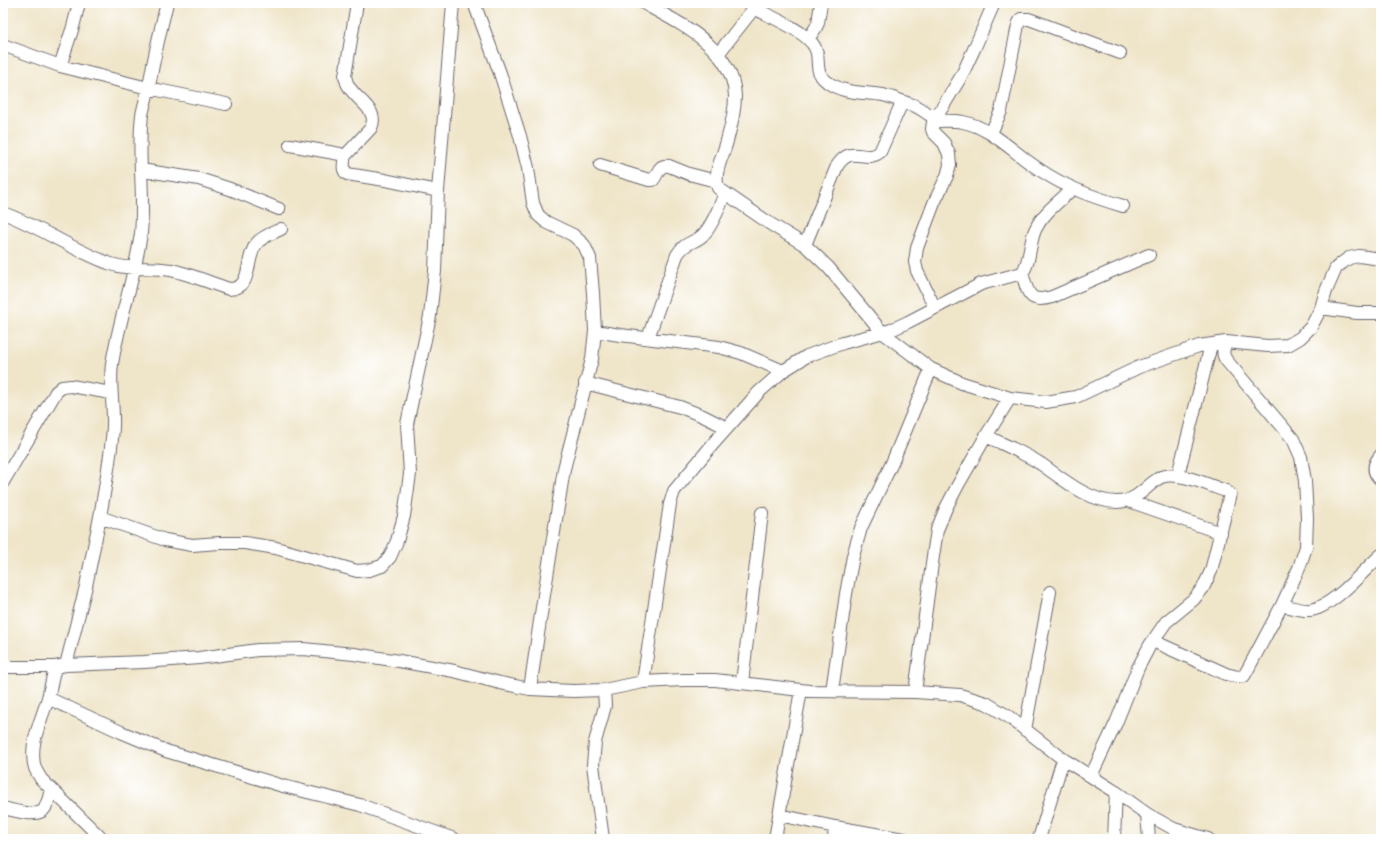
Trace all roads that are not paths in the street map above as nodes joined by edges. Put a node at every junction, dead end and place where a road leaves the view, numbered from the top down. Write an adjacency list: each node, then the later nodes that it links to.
1 (79, 3): 14 (street)
2 (167, 3): 15 (street)
3 (357, 3): 21 (street)
4 (452, 3): 26 (street)
5 (474, 3): 40 (street)
6 (643, 3): 13 (street)
7 (822, 3): 10 (street)
8 (994, 3): 18 (street)
9 (756, 5): 10 (street); 13 (street)
10 (808, 39): 16 (street)
11 (3, 45): 14 (street)
12 (1120, 53): 19 (street)
13 (718, 54): 24 (street)
14 (60, 66): 15 (street)
15 (148, 88): 17 (street); 23 (street)
16 (907, 103): 18 (street); 32 (street)
17 (226, 104)
18 (933, 118): 19 (street); 37 (street)
19 (991, 133): 25 (street)
20 (290, 146): 21 (street)
21 (344, 157): 26 (street)
22 (600, 165): 24 (street)
23 (141, 170): 29 (street); 35 (street)
24 (716, 181): 27 (street)
25 (1072, 189): 28 (street); 36 (street)
26 (438, 191): 58 (street)
27 (725, 194): 32 (street); 42 (street)
28 (1123, 206)
29 (279, 209)
30 (3, 213): 35 (street)
31 (281, 229): 35 (street)
32 (805, 245): 41 (street)
33 (1149, 255): 36 (street)
34 (1381, 259): 38 (street)
35 (135, 269): 48 (street)
36 (1022, 272): 37 (street)
37 (935, 308): 41 (street)
38 (1321, 308): 39 (street); 43 (street)
39 (1381, 313)
40 (594, 331): 42 (street); 47 (street)
41 (882, 332): 45 (street); 46 (street)
42 (648, 338): 46 (street)
43 (1226, 342): 44 (street); 62 (street)
44 (1212, 344): 49 (street); 53 (street)
45 (931, 369): 49 (street); 71 (street)
46 (783, 371): 50 (street)
47 (585, 383): 50 (street); 68 (street)
48 (111, 393): 55 (street); 58 (street)
49 (1010, 398): 51 (street)
50 (727, 428): 66 (street)
51 (986, 436): 56 (street); 72 (street)
52 (1381, 455): 54 (street)
53 (1178, 475): 56 (street); 59 (street)
54 (1381, 480)
55 (3, 482)
56 (1129, 501): 59 (street)
57 (762, 513): 67 (street)
58 (100, 517): 64 (street)
59 (1221, 533): 63 (street)
60 (1381, 555): 62 (street)
61 (1050, 592): 74 (street)
62 (1282, 604): 63 (street)
63 (1153, 641): 76 (street)
64 (61, 666): 65 (street); 68 (street); 73 (street)
65 (3, 667)
66 (643, 682): 67 (street); 69 (street)
67 (742, 683): 70 (street)
68 (530, 689): 69 (street)
69 (604, 690): 85 (street)
70 (801, 690): 71 (street); 81 (street)
71 (832, 691): 72 (street)
72 (915, 692): 74 (street)
73 (48, 698): 77 (street); 84 (street)
74 (1025, 730): 75 (street)
75 (1063, 759): 76 (street); 88 (street)
76 (1091, 776): 78 (street)
77 (52, 789): 79 (street); 83 (street)
78 (1116, 792): 80 (street); 89 (street)
79 (3, 808)
80 (1147, 814): 90 (street); 91 (street)
81 (779, 815): 82 (street); 86 (street)
82 (835, 833): 87 (street)
83 (102, 839)
84 (454, 839)
85 (604, 839)
86 (775, 839)
87 (904, 839)
88 (1039, 839)
89 (1114, 839)
90 (1149, 839)
91 (1208, 839)

